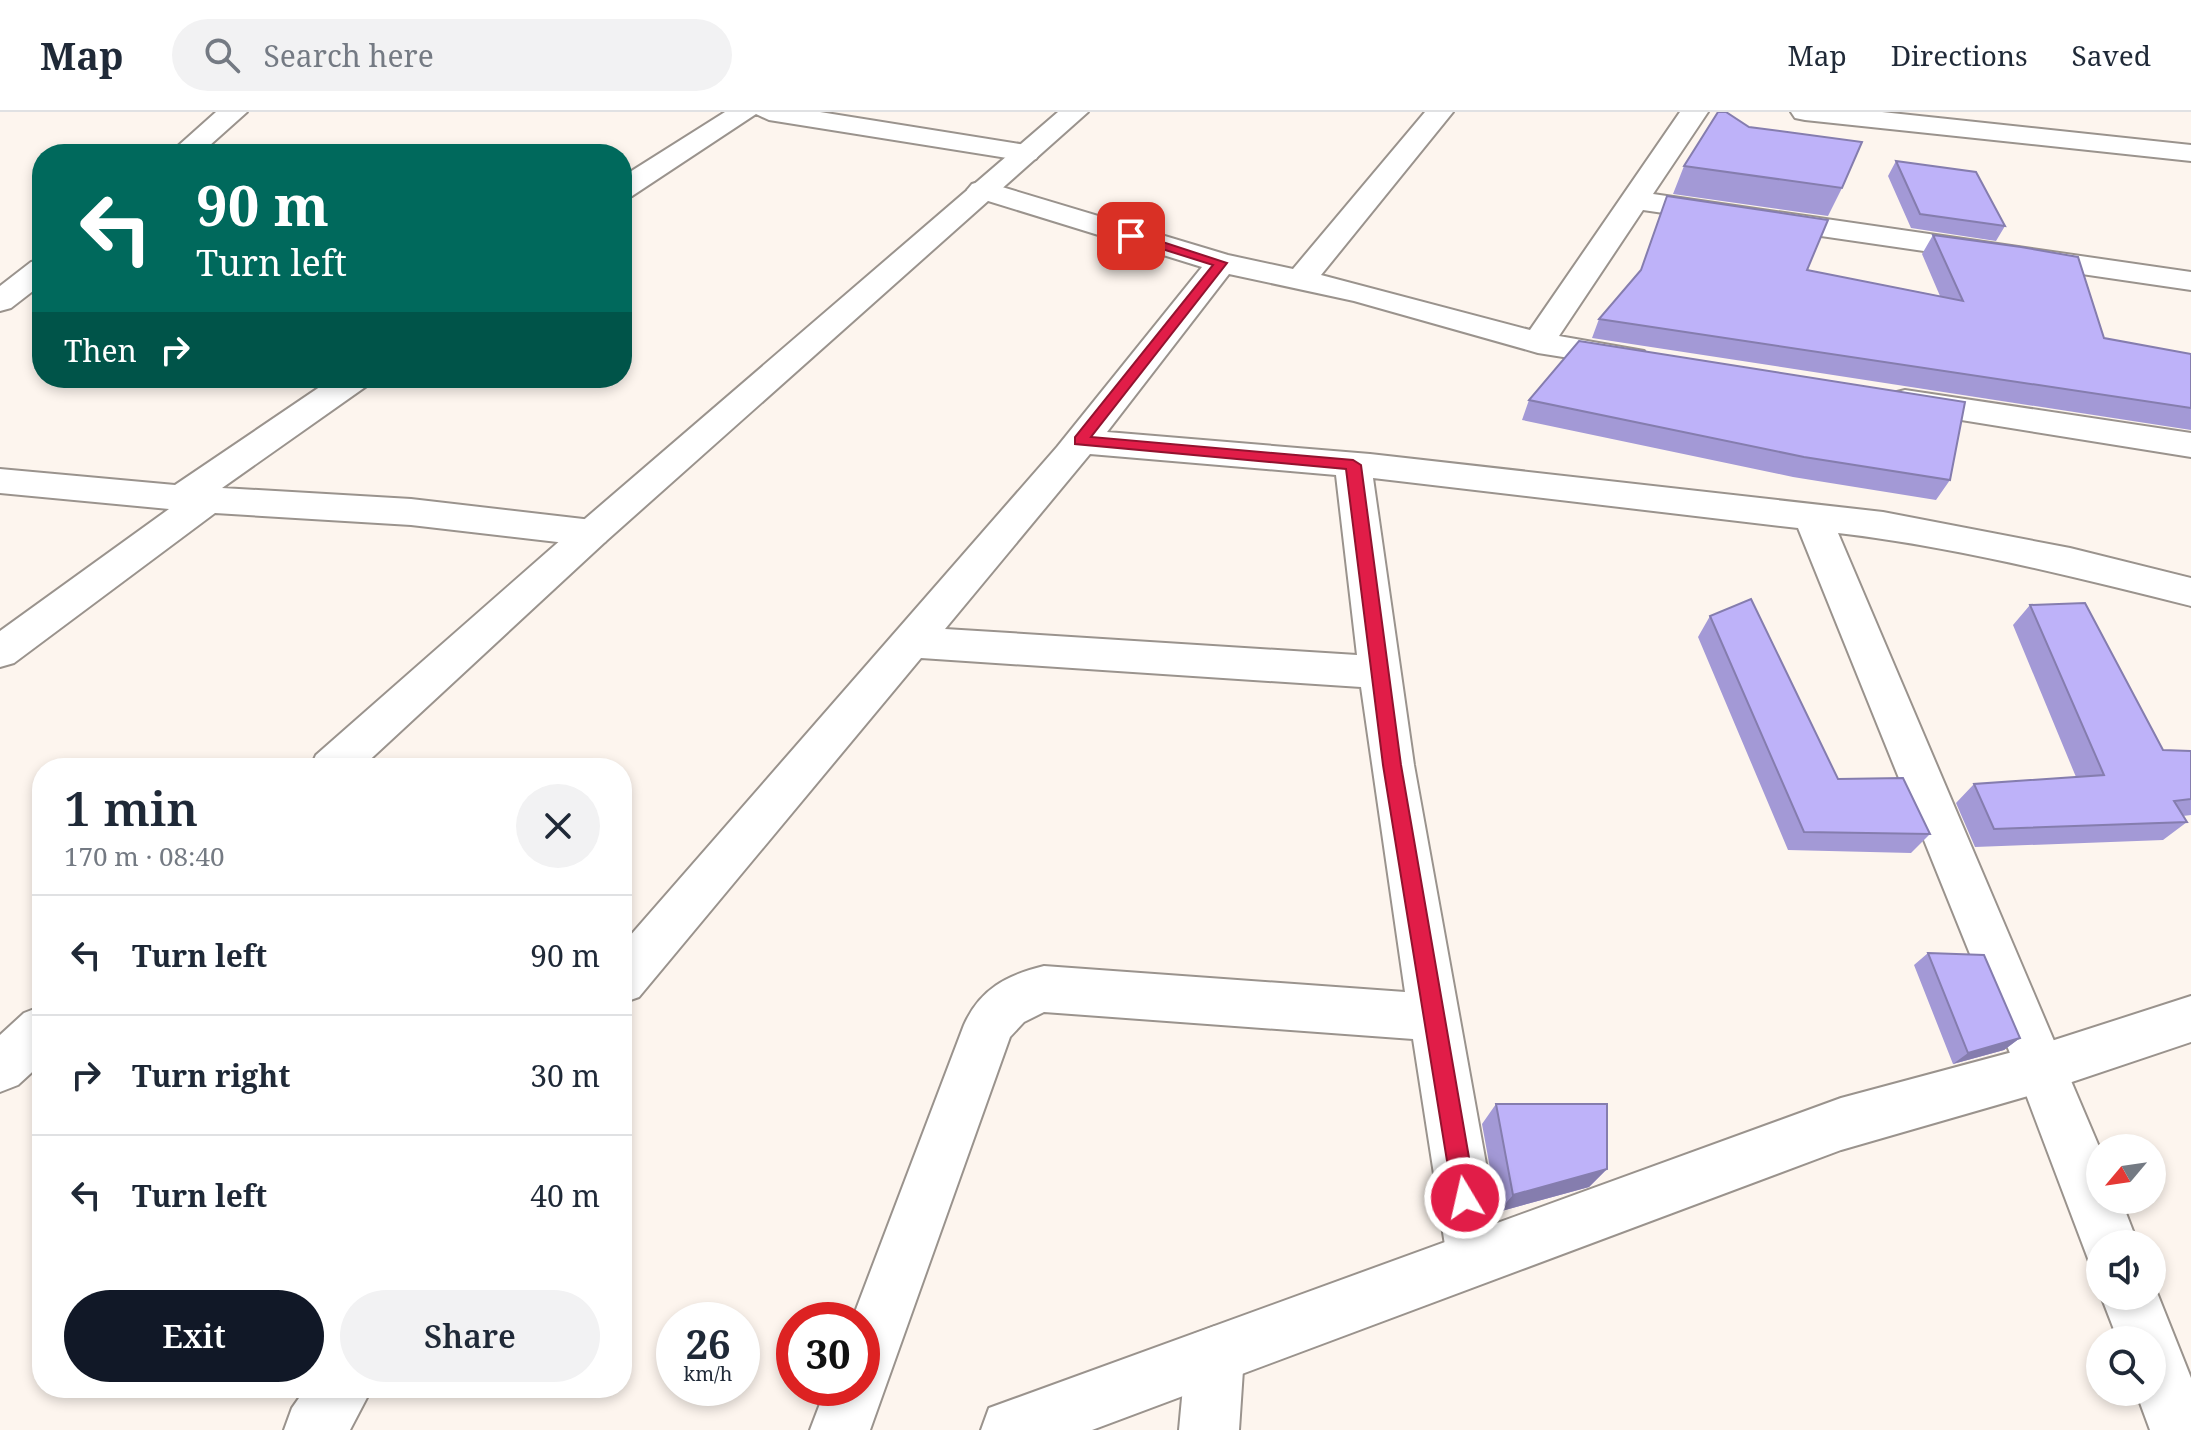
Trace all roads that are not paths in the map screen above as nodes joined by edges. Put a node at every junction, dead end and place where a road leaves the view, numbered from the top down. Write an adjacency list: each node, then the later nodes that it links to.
1 (233, 112): 8 (street)
2 (744, 112): 11 (street)
3 (769, 112): 9 (street)
4 (1074, 112): 9 (street)
5 (1439, 112): 16 (street)
6 (1694, 112): 13 (street)
7 (1805, 112): 10 (street)
8 (195, 144)
9 (1026, 153): 12 (street)
10 (2191, 153)
11 (632, 184)
12 (982, 190): 14 (street); 29 (street)
13 (1635, 200): 17 (street); 19 (street)
14 (1221, 263): 16 (street); 23 (street)
15 (32, 279): 18 (street)
16 (1300, 280): 19 (street)
17 (2191, 281)
18 (0, 301)
19 (1538, 343): 20 (street)
20 (1673, 364)
21 (343, 388): 27 (street)
22 (1872, 395): 24 (street)
23 (1080, 441): 25 (street); 31 (street)
24 (2191, 445)
25 (1353, 465): 28 (street); 33 (street)
26 (0, 481): 27 (street)
27 (195, 499): 29 (street); 32 (street)
28 (1812, 517): 30 (street); 40 (street)
29 (592, 533): 34 (street)
30 (2191, 592)
31 (909, 642): 33 (street); 35 (street)
32 (0, 652)
33 (1380, 672): 36 (street)
34 (343, 758)
35 (632, 969)
36 (1435, 1017): 42 (street); 43 (street)
37 (2191, 1019): 40 (street)
38 (32, 1039): 39 (street)
39 (0, 1068)
40 (2042, 1068): 41 (street); 42 (street)
41 (2105, 1230)
42 (1475, 1258): 44 (street)
43 (880, 1322)
44 (1215, 1355): 50 (street); 51 (street)
45 (2166, 1392): 52 (street)
46 (335, 1398): 48 (street)
47 (849, 1406): 49 (street)
48 (314, 1430)
49 (840, 1430)
50 (1011, 1430)
51 (1209, 1430)
52 (2180, 1430)

